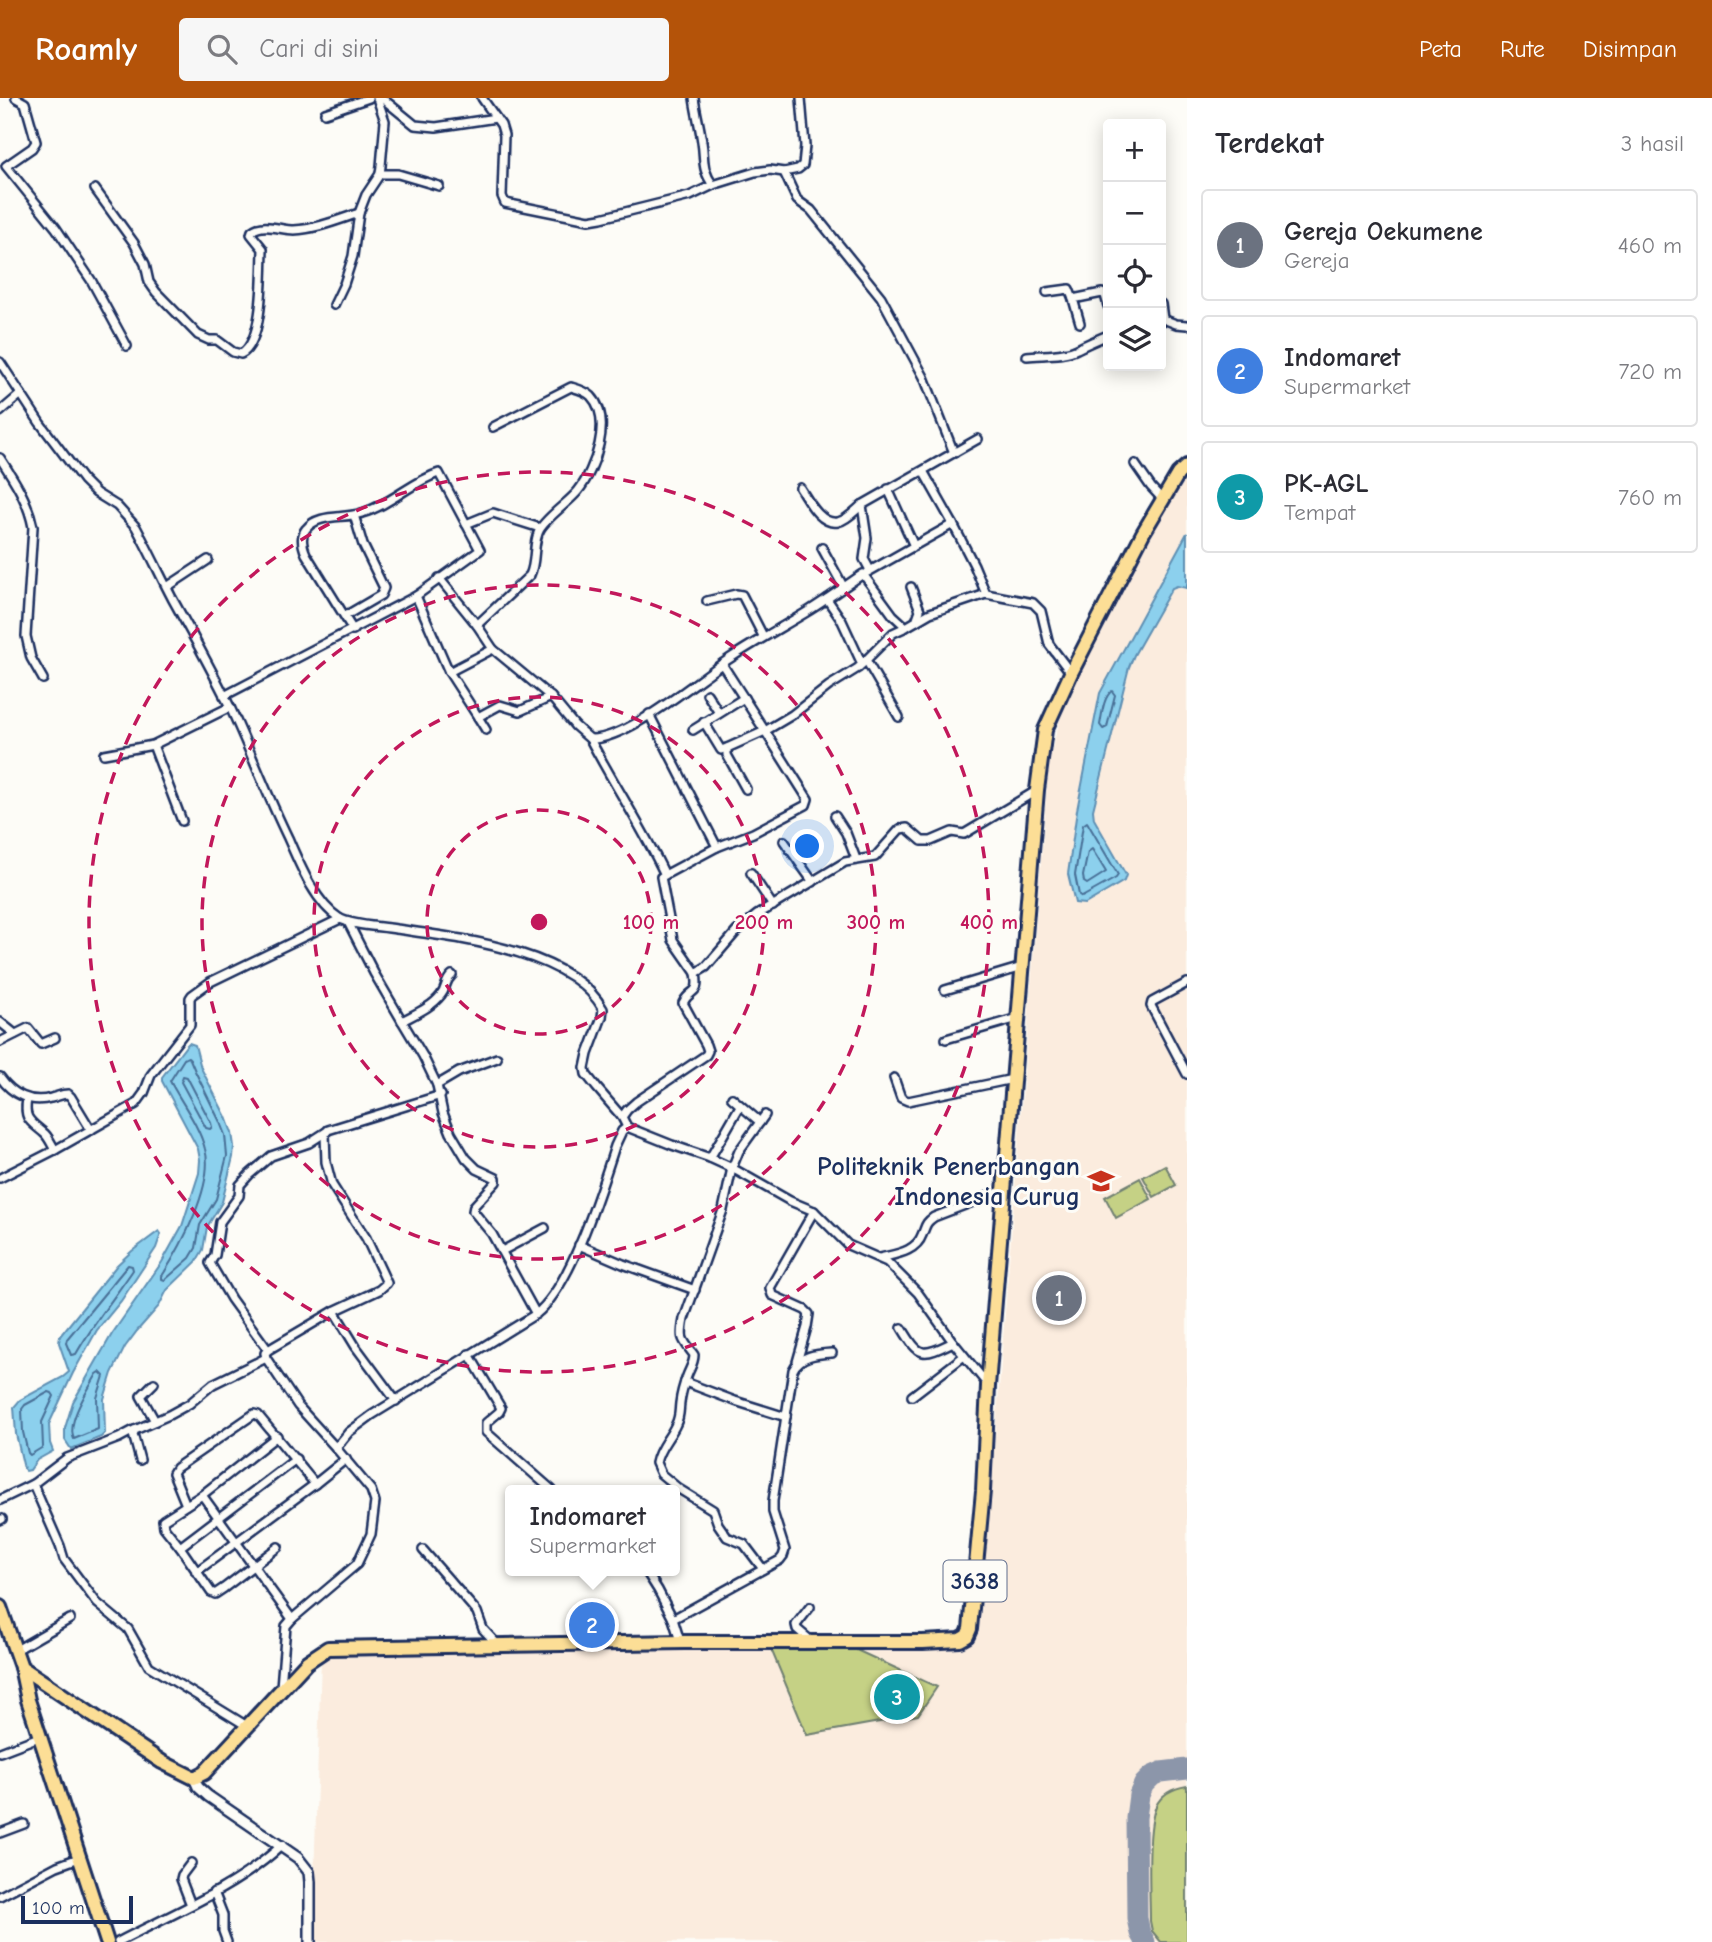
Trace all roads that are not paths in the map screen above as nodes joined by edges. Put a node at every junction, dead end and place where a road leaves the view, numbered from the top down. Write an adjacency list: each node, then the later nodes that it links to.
1 (16, 98): 9 (street)
2 (369, 98): 7 (street)
3 (380, 98): 8 (street); 11 (street)
4 (482, 98): 8 (street)
5 (694, 98): 12 (street)
6 (802, 98): 10 (street)
7 (326, 113)
8 (496, 118): 12 (street)
9 (3, 168): 24 (street)
10 (784, 172): 12 (street); 31 (street)
11 (380, 174): 13 (street); 15 (street)
12 (713, 185)
13 (439, 186)
14 (96, 189): 15 (street)
15 (359, 213): 19 (street)
16 (1047, 292): 18 (street)
17 (1103, 294): 18 (street)
18 (1073, 299): 21 (street)
19 (334, 305)
20 (1166, 322): 22 (street)
21 (1080, 323)
22 (1187, 325)
23 (1103, 337): 25 (street)
24 (127, 346)
25 (1027, 356)
26 (0, 362): 27 (street)
27 (20, 394): 28 (street); 50 (street)
28 (0, 412)
29 (494, 427): 43 (street)
30 (978, 439): 31 (street)
31 (954, 453): 35 (street)
32 (0, 458): 67 (street)
33 (1135, 464): 38 (street)
34 (1187, 466): 38 (main road, 3638)
35 (923, 471): 37 (street); 42 (street)
36 (800, 488): 39 (street)
37 (888, 489): 39 (street); 44 (street)
38 (1163, 500): 66 (main road, 3638)
39 (863, 505): 47 (street)
40 (354, 515): 41 (street); 56 (street); 56 (street)
41 (466, 524): 43 (street); 48 (street)
42 (953, 524): 44 (street); 52 (street)
43 (540, 528): 58 (street)
44 (914, 546): 47 (street)
45 (822, 548): 49 (street)
46 (208, 560): 50 (street)
47 (867, 572): 49 (street); 59 (street)
48 (439, 578): 53 (street); 58 (street)
49 (843, 586): 54 (street)
50 (167, 587): 69 (street)
51 (911, 587): 57 (street)
52 (986, 594): 57 (street); 66 (street)
53 (416, 596): 60 (street); 65 (street)
54 (827, 599): 61 (street); 63 (street)
55 (707, 601): 61 (street)
56 (345, 616): 60 (street)
57 (915, 622): 59 (street)
58 (477, 625): 62 (street)
59 (906, 627): 63 (street)
60 (354, 630): 69 (street)
61 (763, 636): 64 (street)
62 (493, 649): 65 (street); 70 (street)
63 (864, 662): 76 (street); 80 (street)
64 (722, 664): 71 (street); 74 (street)
65 (449, 672): 75 (street)
66 (1071, 673): 86 (main road, 3638)
67 (43, 679)
68 (707, 694): 73 (street)
69 (224, 696): 72 (street)
70 (551, 697): 75 (street); 81 (street)
71 (744, 698): 73 (street); 80 (street)
72 (230, 707): 82 (street); 96 (street)
73 (719, 713): 77 (street)
74 (649, 714): 81 (street); 90 (street)
75 (478, 717): 78 (street)
76 (899, 717)
77 (705, 722): 79 (street); 83 (street)
78 (486, 730)
79 (693, 730)
80 (765, 731): 83 (street); 90 (street)
81 (590, 739): 93 (street)
82 (153, 745): 84 (street); 88 (street)
83 (727, 748): 85 (street)
84 (104, 754)
85 (746, 789)
86 (1037, 790): 91 (street); 98 (main road, 3638)
87 (835, 816): 91 (street)
88 (182, 821)
89 (784, 841): 94 (street)
90 (718, 847): 93 (street)
91 (856, 859): 94 (street)
92 (751, 873): 95 (street)
93 (665, 875): 99 (street)
94 (813, 882): 95 (street)
95 (773, 906): 99 (street)
96 (340, 919): 97 (street); 122 (street)
97 (348, 922): 104 (street); 120 (street)
98 (1022, 967): 102 (street); 103 (main road, 3638)
99 (696, 974): 120 (street)
100 (452, 975): 104 (street)
101 (1187, 983): 111 (street)
102 (945, 990)
103 (1018, 1018): 108 (street); 114 (main road, 3638)
104 (402, 1021): 115 (street)
105 (0, 1022): 106 (street)
106 (15, 1034): 107 (street); 109 (street)
107 (55, 1038)
108 (946, 1040)
109 (0, 1042)
110 (498, 1058): 115 (street)
111 (1187, 1074)
112 (0, 1077): 118 (street)
113 (894, 1078): 114 (street)
114 (1013, 1079): 128 (main road, 3638)
115 (437, 1084): 116 (street)
116 (441, 1096): 123 (street); 132 (street)
117 (732, 1098): 119 (street)
118 (27, 1099): 122 (street); 124 (street)
119 (740, 1106): 125 (street); 126 (street)
120 (622, 1117): 121 (street)
121 (627, 1127): 125 (street); 131 (street)
122 (91, 1130): 124 (street)
123 (326, 1132): 135 (street); 140 (street)
124 (55, 1150): 127 (street)
125 (710, 1158): 126 (street)
126 (732, 1168): 129 (street); 134 (street)
127 (0, 1178)
128 (1005, 1189): 133 (street); 146 (main road, 3638)
129 (814, 1211): 133 (street); 143 (street)
130 (545, 1228): 132 (street)
131 (579, 1245): 134 (street); 136 (street)
132 (502, 1251): 136 (street)
133 (879, 1258): 138 (street)
134 (695, 1290): 144 (street)
135 (334, 1311): 140 (street); 148 (street)
136 (536, 1314): 141 (street)
137 (902, 1328): 138 (street)
138 (953, 1342): 142 (street)
139 (832, 1353): 143 (street)
140 (267, 1354): 150 (street); 153 (street)
141 (469, 1354): 148 (street); 159 (street)
142 (964, 1356): 146 (street); 147 (street)
143 (797, 1362): 149 (street)
144 (685, 1382): 149 (street); 160 (street)
145 (154, 1383): 150 (street)
146 (988, 1386): 180 (main road, 3638)
147 (912, 1396)
148 (396, 1401): 153 (street)
149 (786, 1417): 171 (street)
150 (155, 1421): 151 (street)
151 (135, 1430): 156 (street); 157 (street)
152 (277, 1436): 154 (street); 162 (street); 164 (street)
153 (336, 1448): 155 (street)
154 (296, 1459): 158 (street); 165 (street)
155 (346, 1459): 158 (street); 177 (street)
156 (140, 1460)
157 (33, 1484): 163 (street); 185 (street)
158 (316, 1484): 166 (street)
159 (546, 1485)
160 (674, 1485)
161 (680, 1490): 171 (street)
162 (202, 1494): 164 (street); 165 (street)
163 (0, 1500)
164 (186, 1505): 167 (street)
165 (220, 1518): 166 (street); 167 (street)
166 (236, 1542): 170 (street); 172 (street)
167 (180, 1547): 172 (street)
168 (278, 1547): 170 (street)
169 (424, 1550): 181 (street)
170 (254, 1566): 172 (street); 177 (street)
171 (763, 1569): 178 (street)
172 (196, 1572)
173 (649, 1576): 178 (street)
174 (0, 1607): 182 (main road)
175 (810, 1607): 180 (street)
176 (70, 1619): 182 (street)
177 (292, 1619): 184 (street)
178 (673, 1619): 179 (street)
179 (684, 1642): 180 (main road, 3638); 181 (main road, 3638)
180 (813, 1643)
181 (497, 1644): 184 (main road, 3638)
182 (14, 1647): 183 (main road)
183 (21, 1667): 186 (main road); 188 (main road)
184 (281, 1688): 185 (main road, 3638)
185 (247, 1726): 188 (main road, 3638)
186 (39, 1737): 187 (street); 192 (main road)
187 (0, 1752)
188 (194, 1778): 191 (street)
189 (24, 1824): 190 (street)
190 (0, 1833)
191 (282, 1846): 194 (street); 197 (street)
192 (79, 1858): 195 (street); 198 (main road)
193 (191, 1863): 196 (street)
194 (214, 1892): 196 (street); 200 (street)
195 (0, 1896)
196 (191, 1905): 199 (street)
197 (310, 1939): 201 (street)
198 (107, 1942)
199 (118, 1942)
200 (227, 1942)
201 (300, 1942)

